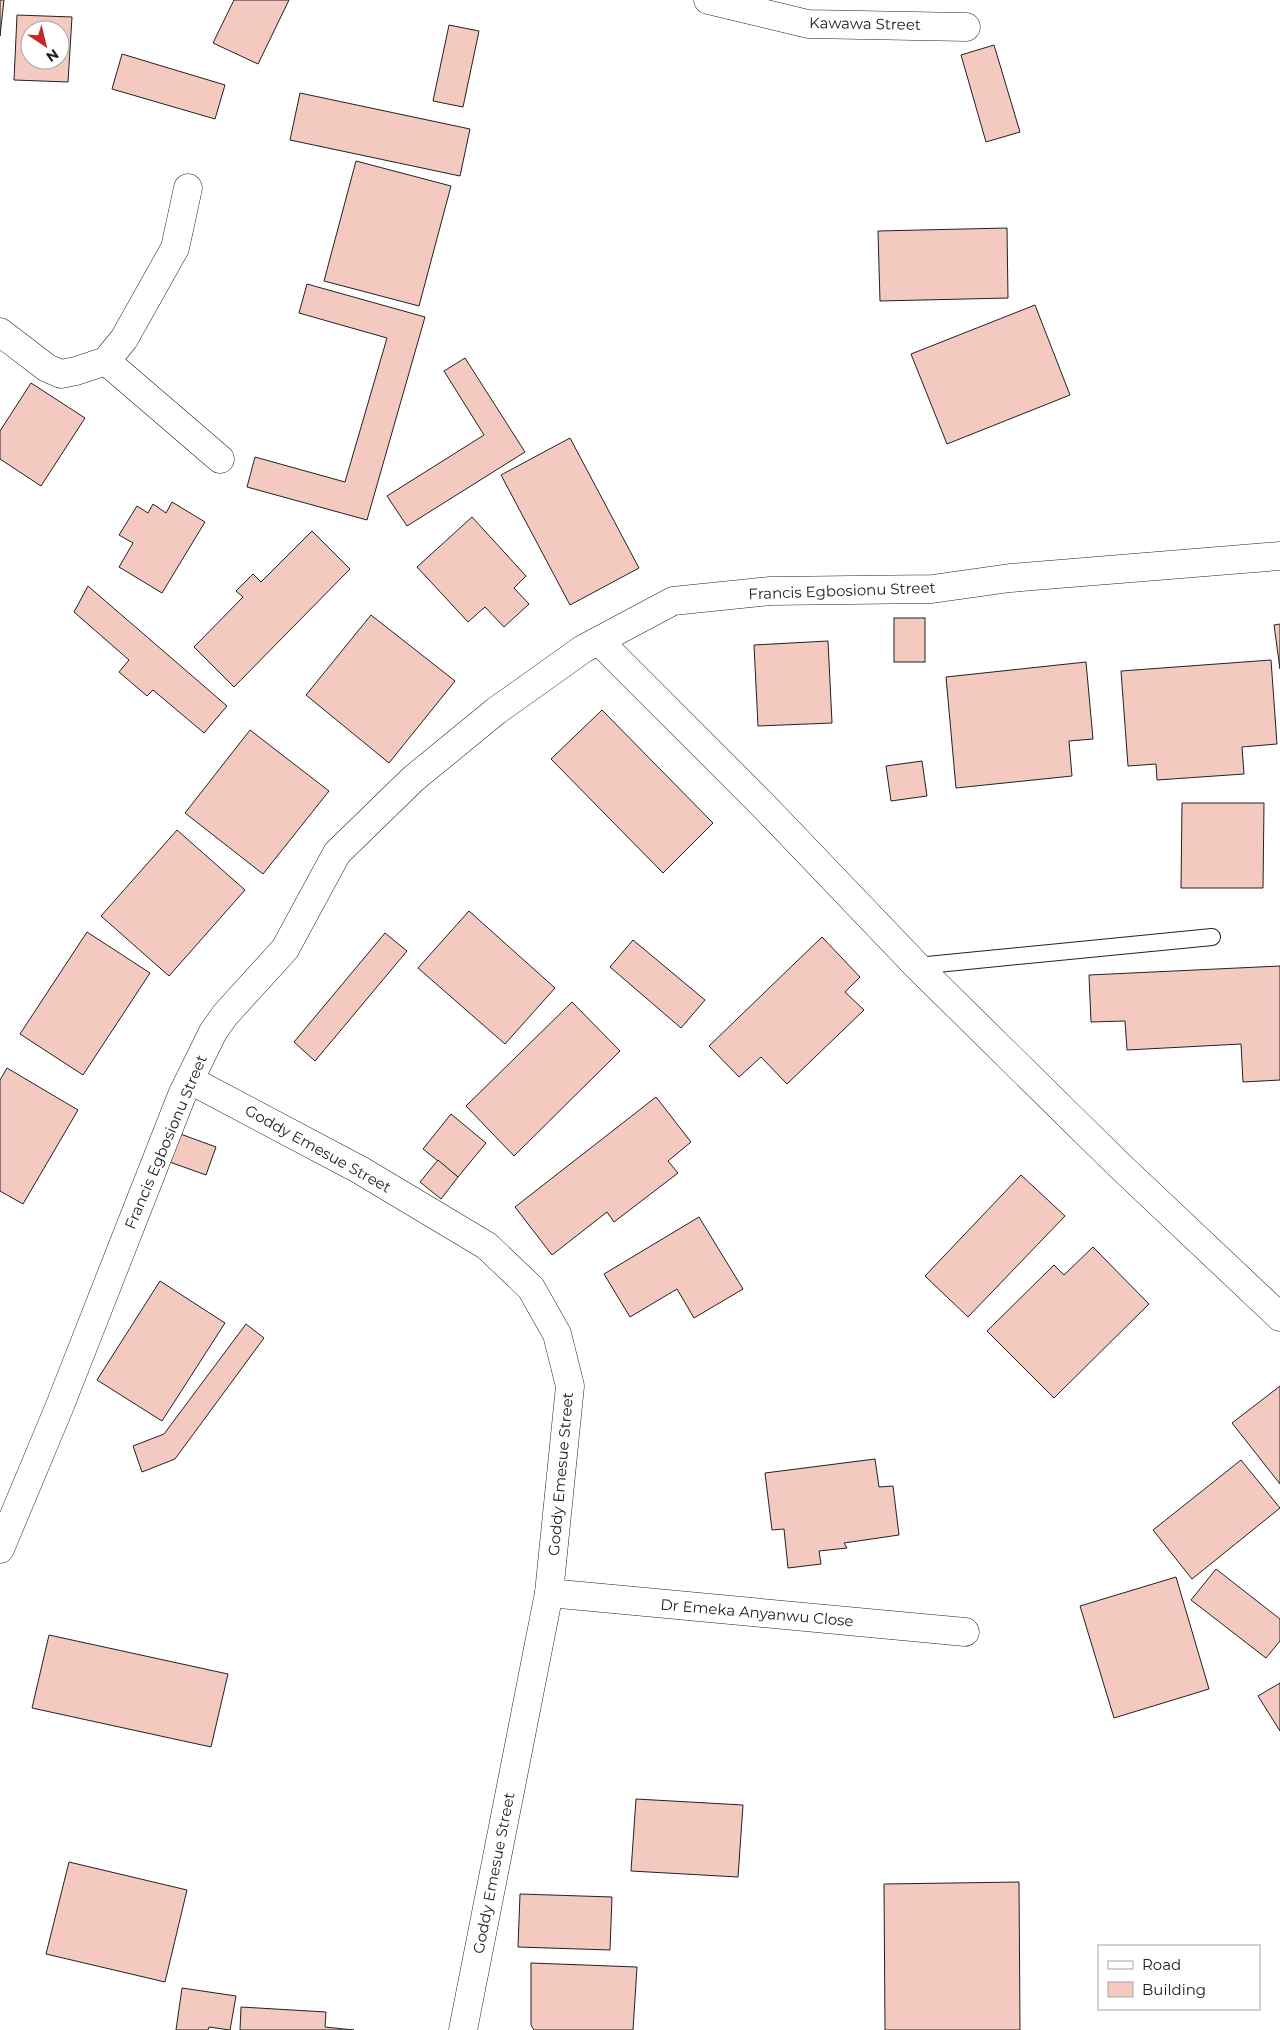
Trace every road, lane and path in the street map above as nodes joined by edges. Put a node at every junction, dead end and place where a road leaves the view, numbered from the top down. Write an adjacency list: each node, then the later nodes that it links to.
1 (708, 0): 2 (street, Kawawa Street)
2 (966, 27)
3 (188, 188): 5 (street)
4 (0, 332): 5 (street)
5 (106, 361): 6 (street)
6 (220, 459)
7 (1280, 556): 8 (street, Francis Egbosionu Street)
8 (599, 641): 10 (street); 11 (street, Francis Egbosionu Street)
9 (1212, 937): 10 (lane)
10 (917, 966): 12 (street)
11 (190, 1080): 13 (street, Francis Egbosionu Street); 14 (street, Goddy Emesue Street)
12 (1280, 1317)
13 (0, 1549)
14 (549, 1593): 15 (street, Dr Emeka Anyanwu Close); 16 (street, Goddy Emesue Street)
15 (965, 1632)
16 (463, 2030)

